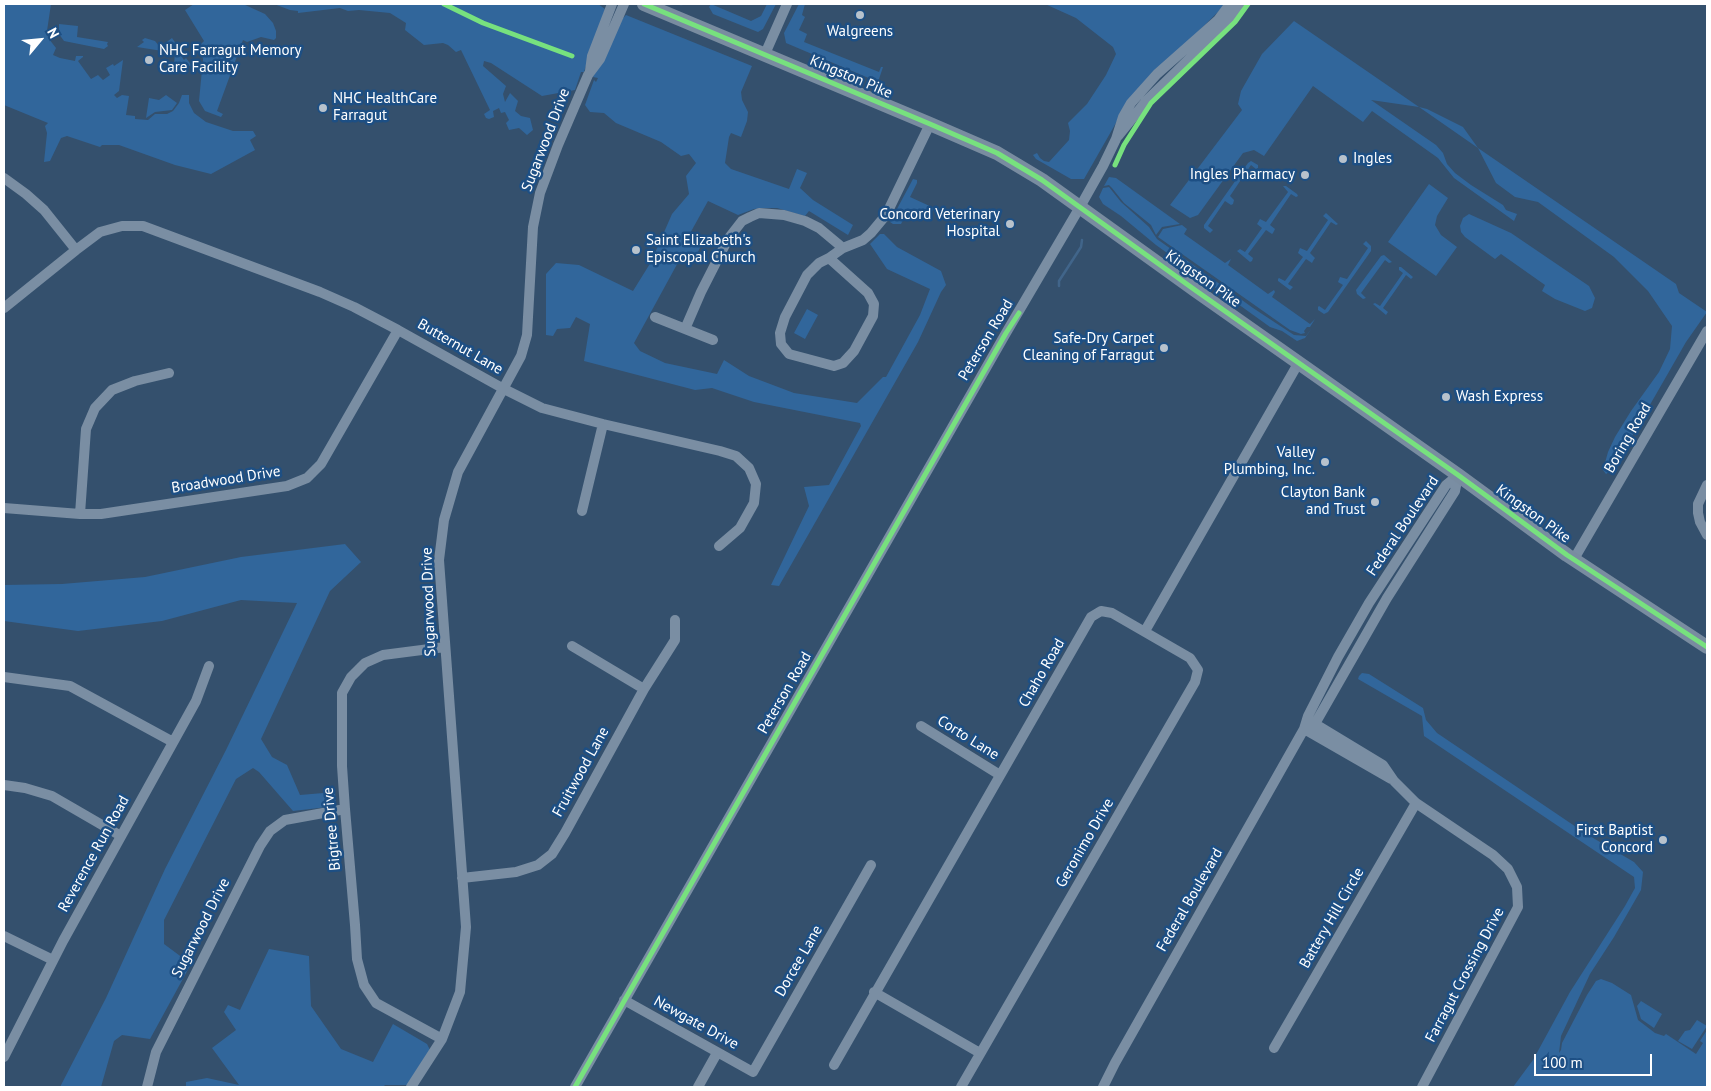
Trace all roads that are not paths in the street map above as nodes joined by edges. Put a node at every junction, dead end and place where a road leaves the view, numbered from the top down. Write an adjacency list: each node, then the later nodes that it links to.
1 (612, 4): 7 (street, Sugarwood Drive)
2 (624, 4): 7 (street, Sugarwood Drive)
3 (644, 4): 9 (main road, Kingston Pike)
4 (787, 4): 9 (street)
5 (1230, 4): 8 (street)
6 (1241, 4): 8 (street)
7 (600, 46): 24 (street, Sugarwood Drive)
8 (1190, 51): 12 (street, Peterson Road)
9 (765, 54): 10 (main road, Kingston Pike)
10 (930, 124): 12 (main road, Kingston Pike); 13 (street)
11 (4, 178): 14 (street)
12 (1080, 207): 22 (main road, Kingston Pike); 57 (street, Peterson Road)
13 (843, 248): 15 (street); 18 (street)
14 (76, 250): 16 (street, Butternut Lane); 19 (street, Butternut Lane)
15 (829, 258): 15 (street)
16 (4, 308)
17 (655, 317): 18 (street)
18 (685, 329): 21 (street)
19 (398, 330): 24 (street, Butternut Lane); 30 (street, Broadwood Drive)
20 (1707, 331): 33 (street, Boring Road)
21 (713, 340)
22 (1299, 362): 26 (main road, Kingston Pike); 35 (street)
23 (169, 373): 30 (street)
24 (504, 389): 25 (street, Butternut Lane); 37 (street, Sugarwood Drive)
25 (603, 424): 29 (street); 32 (street, Butternut Lane)
26 (1458, 474): 33 (main road, Kingston Pike); 42 (street, Federal Boulevard)
27 (1707, 485): 31 (street)
28 (4, 508): 30 (street, Broadwood Drive)
29 (582, 511)
30 (80, 514)
31 (1707, 534)
32 (719, 546)
33 (1574, 559): 38 (main road, Kingston Pike)
34 (675, 620): 41 (street, Fruitwood Lane)
35 (1145, 631): 47 (street, Chaho Road); 61 (street, Geronimo Drive)
36 (572, 646): 41 (street)
37 (445, 647): 50 (street, Bigtree Drive); 53 (street, Sugarwood Drive)
38 (1707, 647)
39 (209, 666): 45 (street, Reverence Run Road)
40 (4, 677): 45 (street)
41 (644, 689): 53 (street, Fruitwood Lane)
42 (1311, 721): 44 (street, Federal Boulevard); 46 (street, Farragut Crossing Drive)
43 (921, 726): 47 (street, Corto Lane)
44 (1304, 729): 46 (street, Farragut Crossing Drive); 70 (street, Federal Boulevard)
45 (173, 742): 51 (street, Reverence Run Road)
46 (1340, 744): 49 (street, Farragut Crossing Drive)
47 (1000, 775): 56 (street, Chaho Road)
48 (4, 785): 51 (street)
49 (1416, 803): 59 (street, Battery Hill Circle); 71 (street, Farragut Crossing Drive)
50 (345, 809): 58 (street, Bigtree Drive); 65 (street, Sugarwood Drive)
51 (121, 836): 55 (street, Reverence Run Road)
52 (871, 865): 64 (street, Dorcee Lane)
53 (462, 878): 58 (street, Sugarwood Drive)
54 (4, 936): 55 (street)
55 (53, 960): 62 (street, Reverence Run Road)
56 (874, 992): 61 (street); 63 (street, Chaho Road)
57 (624, 1000): 60 (street, Newgate Drive); 67 (street, Peterson Road)
58 (442, 1039): 66 (street, Sugarwood Drive)
59 (1274, 1048)
60 (717, 1053): 64 (street, Newgate Drive); 68 (street)
61 (980, 1053): 69 (street, Geronimo Drive)
62 (4, 1057)
63 (834, 1065)
64 (753, 1072)
65 (147, 1087)
66 (411, 1087)
67 (575, 1087)
68 (698, 1087)
69 (961, 1087)
70 (1104, 1087)
71 (1422, 1087)

